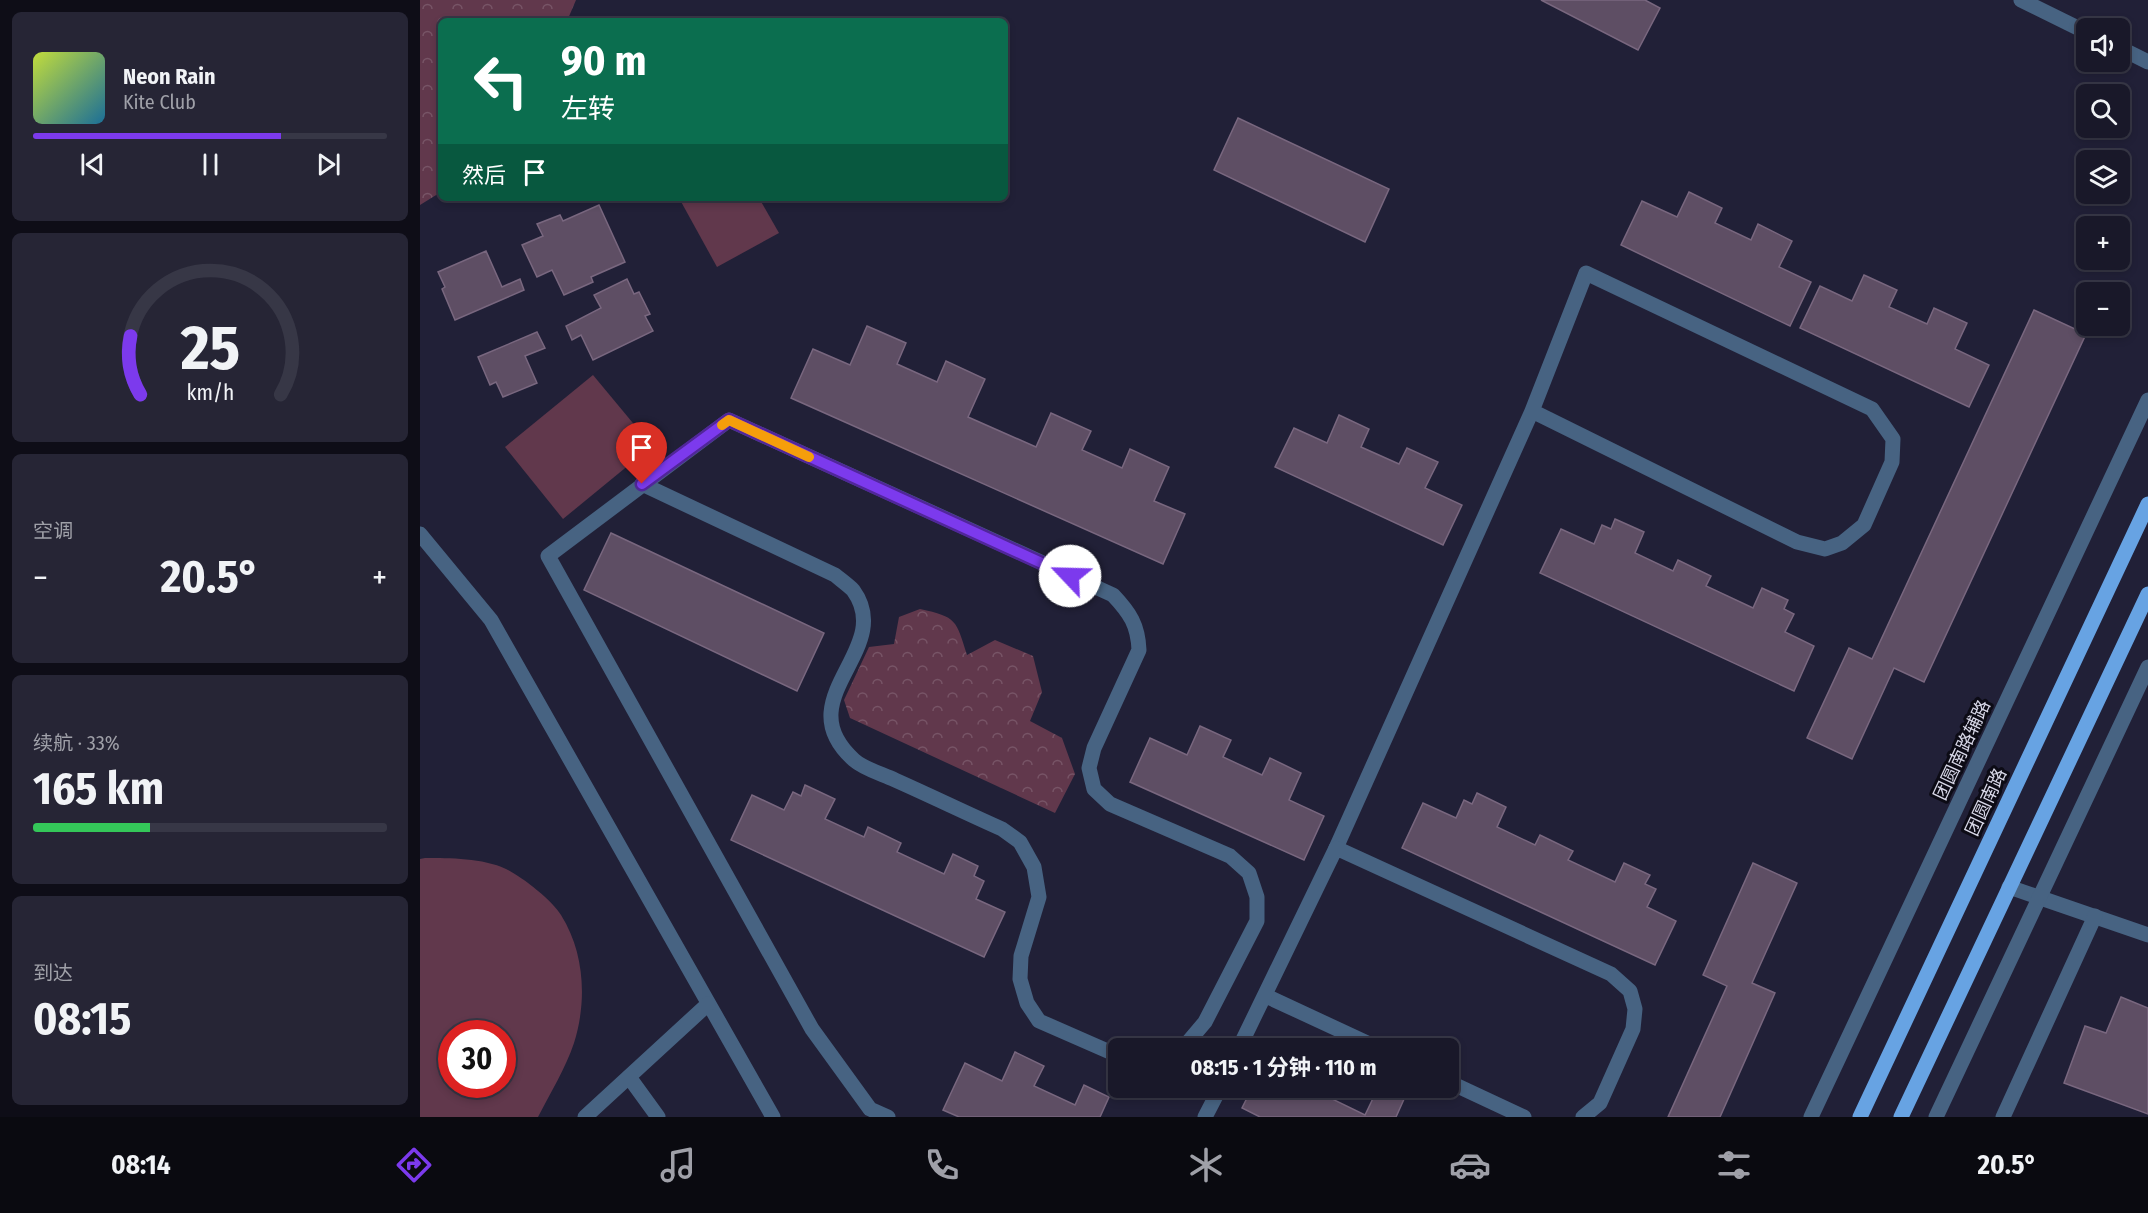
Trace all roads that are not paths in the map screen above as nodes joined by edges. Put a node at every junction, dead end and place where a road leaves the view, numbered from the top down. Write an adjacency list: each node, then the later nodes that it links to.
1 (2021, 0): 2 (street)
2 (2076, 27)
3 (2130, 53): 4 (street)
4 (2148, 62)
5 (2148, 400): 33 (street, 团圆南路辅路)
6 (1532, 411): 6 (street); 12 (street)
7 (642, 484): 19 (street); 22 (street); 29 (street)
8 (2148, 504): 34 (main road, 团圆南路)
9 (420, 534): 18 (street)
10 (2148, 594): 13 (main road)
11 (2148, 667): 14 (street)
12 (1336, 848): 17 (street); 32 (street)
13 (2009, 887): 14 (street); 35 (main road)
14 (2039, 897): 15 (street); 36 (street)
15 (2096, 916): 16 (street); 37 (street)
16 (2148, 935)
17 (1266, 996): 20 (street); 21 (street)
18 (708, 1004): 23 (street); 28 (street)
19 (1191, 1038)
20 (1244, 1038)
21 (1356, 1038)
22 (1108, 1051)
23 (629, 1077): 26 (street); 27 (street)
24 (1459, 1087): 31 (street)
25 (1215, 1098): 30 (street)
26 (585, 1117)
27 (658, 1117)
28 (773, 1117)
29 (888, 1117)
30 (1205, 1117)
31 (1524, 1117)
32 (1583, 1117)
33 (1811, 1117)
34 (1860, 1117)
35 (1901, 1117)
36 (1936, 1117)
37 (2003, 1117)

